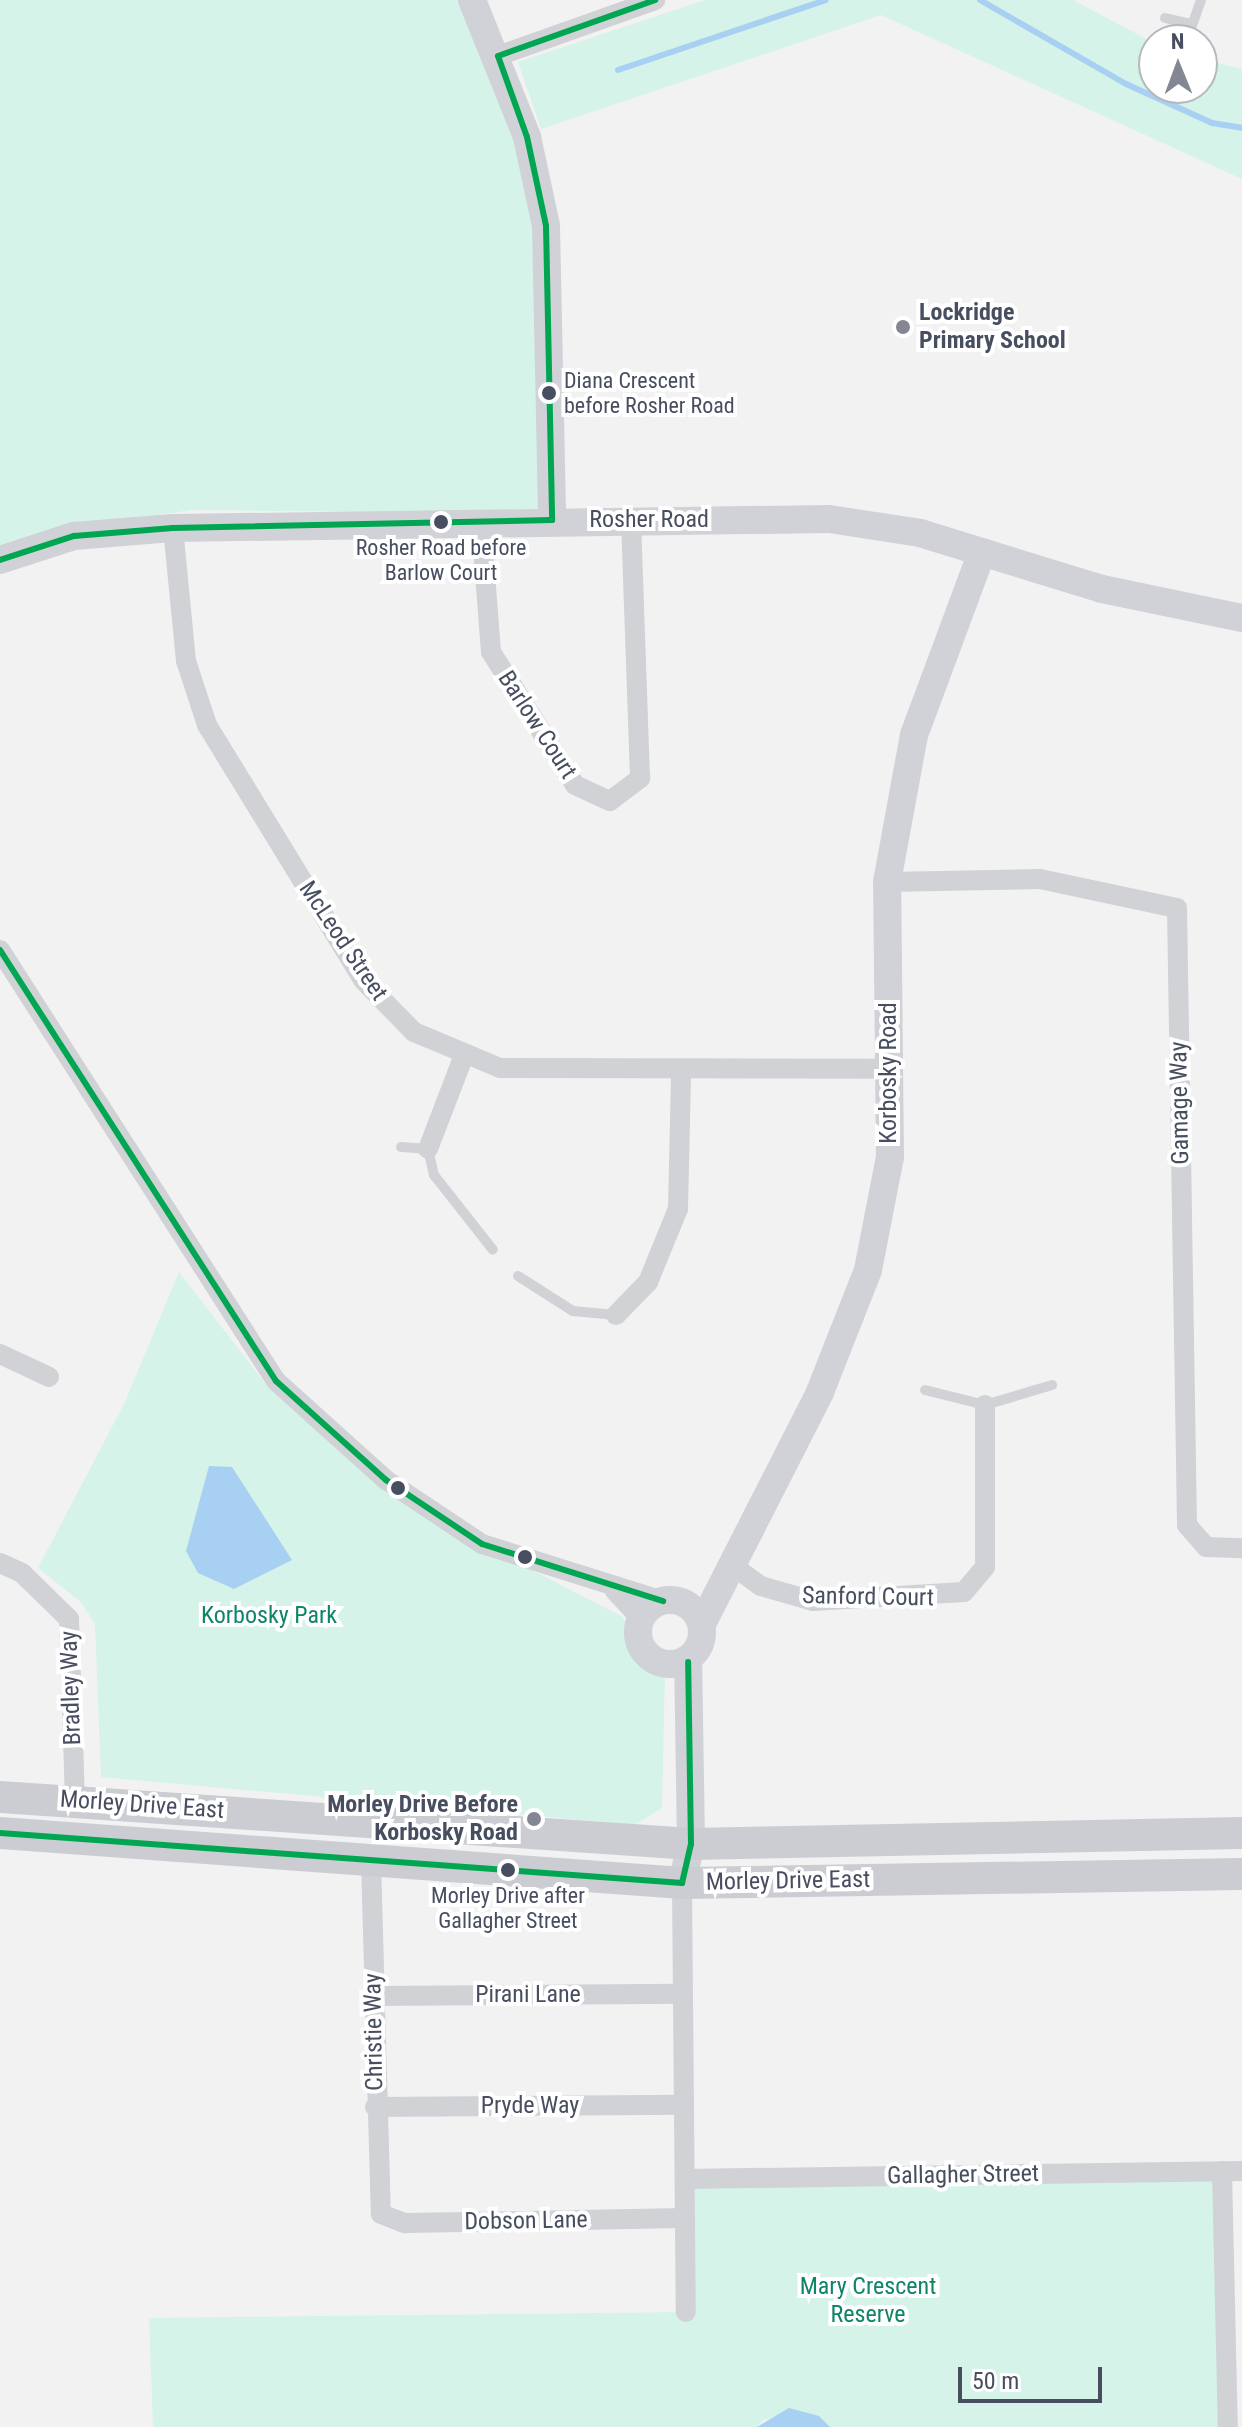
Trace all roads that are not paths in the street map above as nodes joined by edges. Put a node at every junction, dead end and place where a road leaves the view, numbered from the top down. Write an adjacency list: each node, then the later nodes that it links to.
1 (472, 0): 6 (street)
2 (655, 0): 6 (street)
3 (1201, 0): 5 (lane)
4 (1165, 18): 5 (lane)
5 (1187, 23)
6 (498, 56): 7 (street)
7 (552, 520): 8 (street, Rosher Road); 9 (street, Rosher Road)
8 (631, 521): 9 (street, Barlow Court); 11 (street, Rosher Road)
9 (481, 522): 10 (street, Rosher Road)
10 (173, 528): 12 (street, Rosher Road); 16 (street, McLeod Street)
11 (982, 552): 13 (street, Rosher Road); 14 (street, Korbosky Road)
12 (0, 560)
13 (1242, 618)
14 (887, 882): 17 (street, Korbosky Road); 29 (street, Gamage Way)
15 (0, 950): 32 (street)
16 (463, 1058): 18 (street, McLeod Street); 20 (street)
17 (890, 1069): 18 (street, McLeod Street); 31 (street, Korbosky Road)
18 (681, 1073): 23 (street)
19 (401, 1147): 20 (lane)
20 (428, 1149): 21 (lane)
21 (493, 1250)
22 (518, 1276): 23 (lane)
23 (616, 1315)
24 (0, 1354): 25 (street)
25 (49, 1377)
26 (1052, 1385): 28 (lane)
27 (925, 1390): 28 (lane)
28 (985, 1405): 31 (street, Sanford Court)
29 (1242, 1548)
30 (0, 1563): 38 (street, Bradley Way)
31 (726, 1568): 33 (street); 35 (street, Korbosky Road)
32 (615, 1591): 33 (street); 34 (street)
33 (668, 1600): 34 (street); 35 (street)
34 (641, 1619): 36 (street)
35 (702, 1624): 36 (street)
36 (678, 1663): 41 (street)
37 (0, 1797): 38 (main road, Morley Drive East)
38 (75, 1798): 41 (main road, Morley Drive East)
39 (0, 1833): 42 (main road, Morley Drive East)
40 (1242, 1833): 41 (main road, Morley Drive East)
41 (681, 1843): 44 (street)
42 (371, 1861): 44 (main road, Morley Drive East); 46 (street, Christie Way)
43 (1242, 1874): 44 (main road, Morley Drive East)
44 (682, 1883): 45 (street)
45 (683, 1994): 46 (street, Pirani Lane); 47 (street)
46 (373, 1996): 48 (street, Christie Way)
47 (684, 2105): 48 (street, Pryde Way); 50 (street)
48 (375, 2107): 51 (street, Christie Way)
49 (1232, 2171): 50 (street, Gallagher Street); 54 (street)
50 (685, 2179): 52 (street)
51 (377, 2203): 52 (street, Dobson Lane)
52 (685, 2218): 53 (street)
53 (686, 2312)
54 (1228, 2427)

